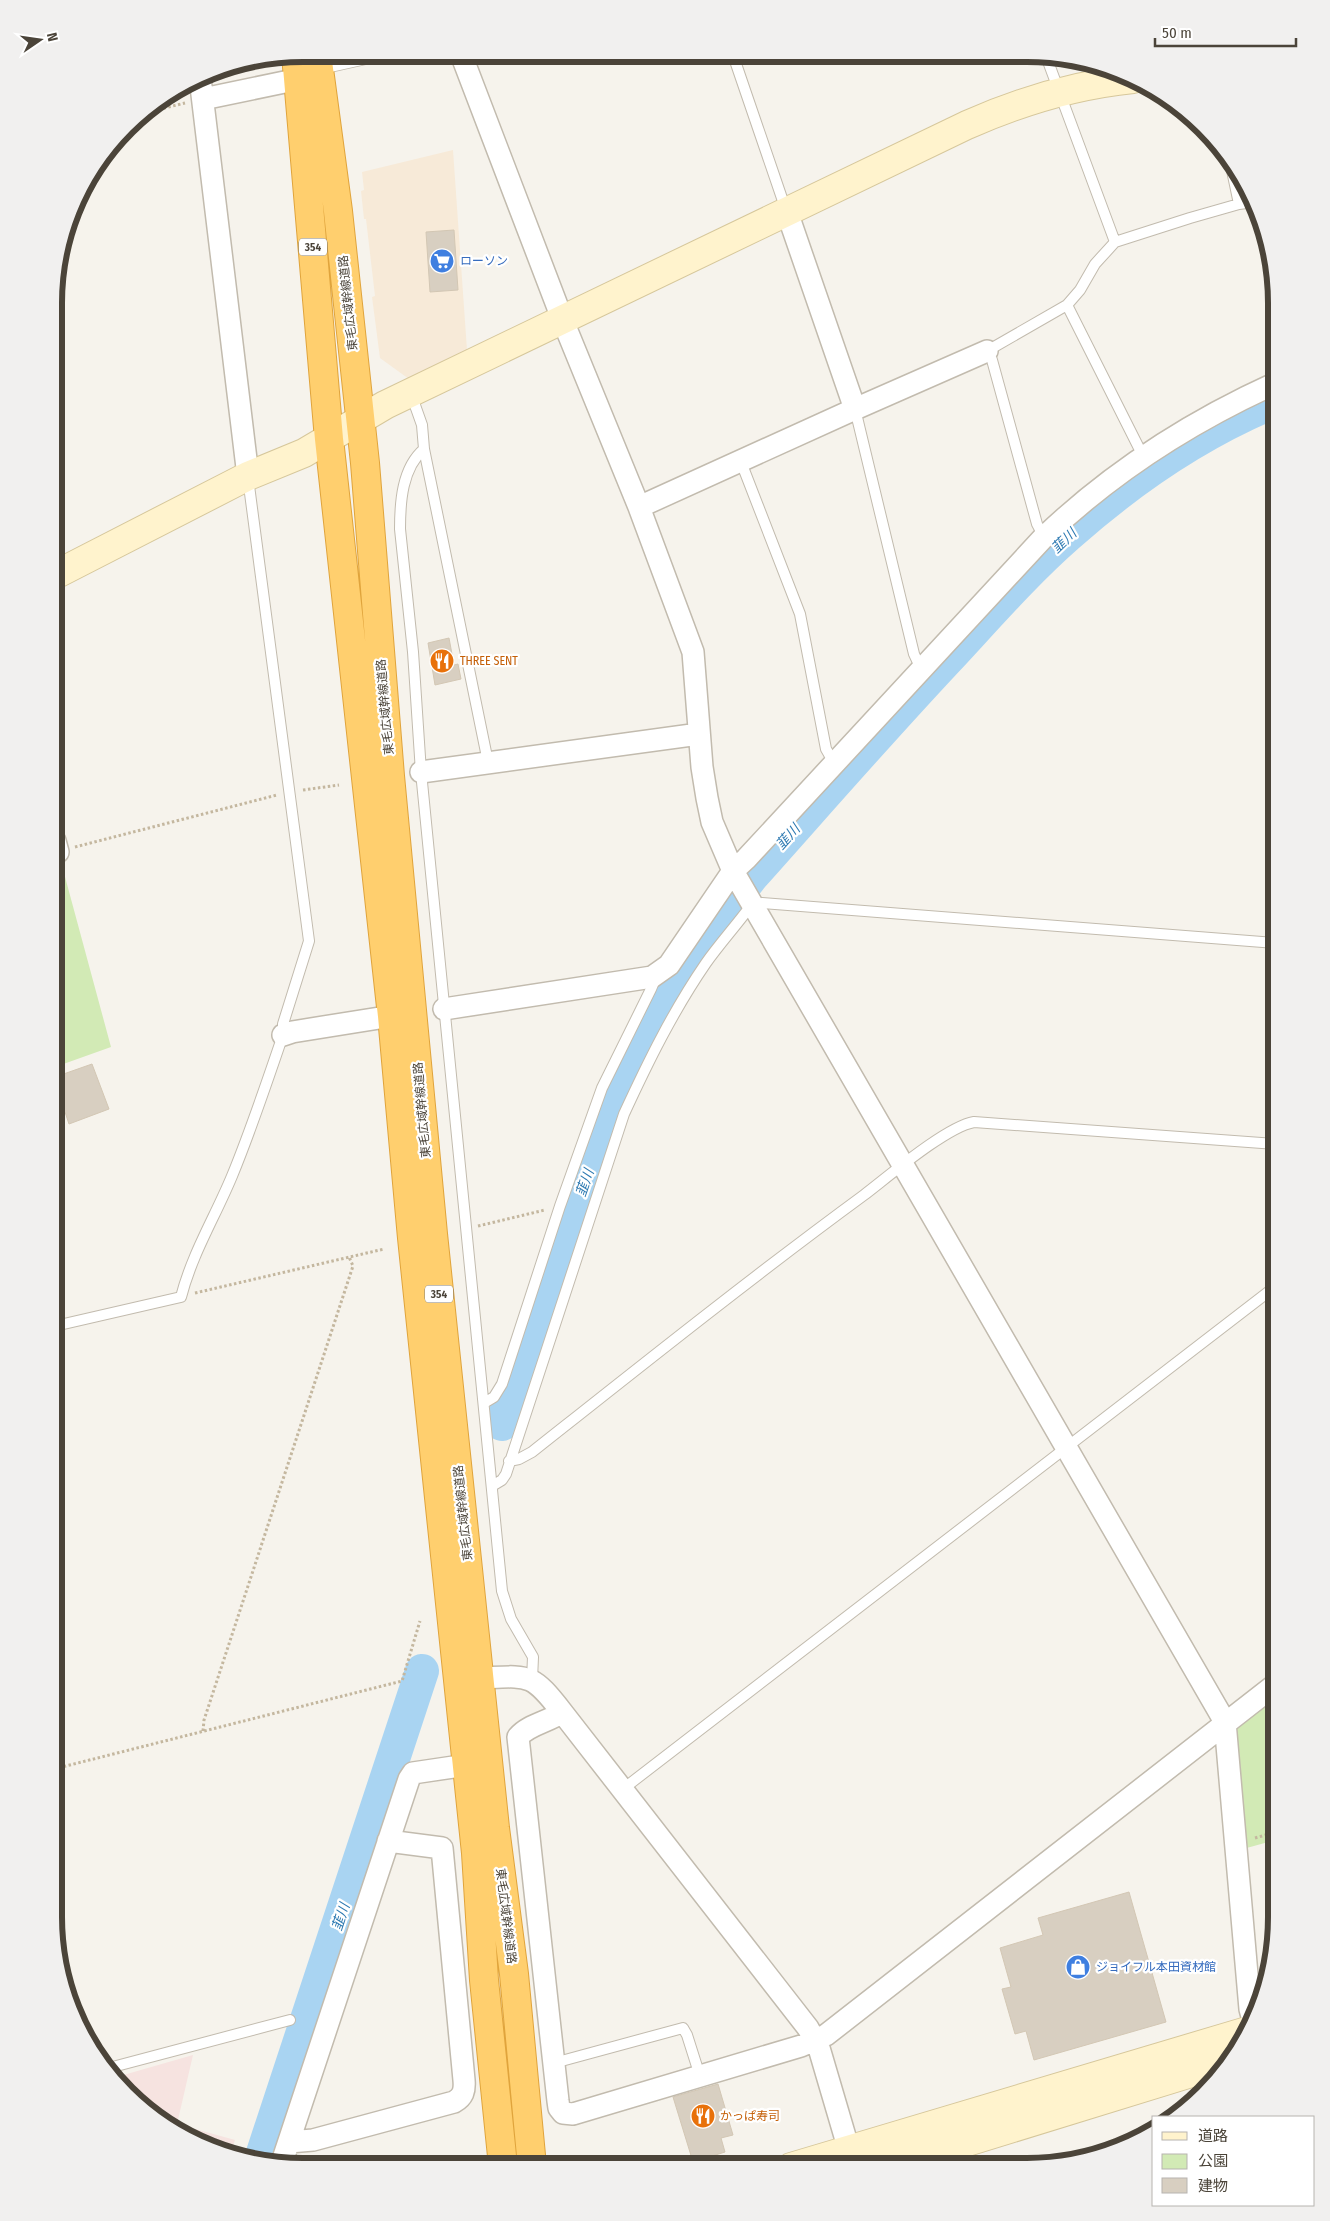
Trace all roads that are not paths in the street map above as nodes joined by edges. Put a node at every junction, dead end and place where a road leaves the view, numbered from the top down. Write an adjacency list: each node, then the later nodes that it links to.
1 (324, 62): 4 (lane)
2 (464, 62): 16 (street)
3 (735, 62): 13 (lane)
4 (308, 64): 9 (street); 21 (highway, 東毛広域幹線道路 / 354); 22 (highway, 東毛広域幹線道路 / 354)
5 (1049, 64): 8 (lane)
6 (1119, 81): 8 (street)
7 (201, 85): 9 (street)
8 (1059, 91): 13 (street); 14 (lane)
9 (203, 99): 26 (street)
10 (1234, 182): 12 (lane)
11 (1246, 203): 12 (lane)
12 (1239, 204): 14 (lane)
13 (787, 212): 16 (street); 20 (street)
14 (1114, 242): 15 (lane)
15 (1067, 305): 17 (lane); 24 (lane)
16 (562, 321): 19 (street); 27 (street)
17 (987, 351): 20 (street); 28 (lane)
18 (1268, 387): 24 (street)
19 (411, 394): 21 (street); 23 (lane)
20 (855, 409): 25 (street); 30 (lane)
21 (360, 420): 22 (street); 50 (highway, 東毛広域幹線道路 / 354)
22 (329, 439): 26 (street); 40 (highway, 東毛広域幹線道路 / 354)
23 (424, 449): 32 (lane); 34 (lane)
24 (1143, 456): 28 (street)
25 (741, 462): 27 (street); 33 (lane)
26 (248, 476): 29 (street); 41 (lane)
27 (639, 507): 31 (street)
28 (1044, 537): 30 (street)
29 (62, 572)
30 (921, 669): 33 (street)
31 (699, 734): 32 (street); 35 (street)
32 (488, 762): 34 (street)
33 (834, 763): 35 (street)
34 (421, 772): 39 (lane)
35 (735, 874): 36 (street); 38 (street)
36 (751, 902): 37 (lane); 43 (street); 48 (lane)
37 (1268, 941)
38 (652, 977): 39 (street); 46 (lane)
39 (444, 1009): 46 (lane)
40 (392, 1016): 41 (street); 55 (highway, 東毛広域幹線道路 / 354)
41 (283, 1035): 45 (lane)
42 (1268, 1143): 43 (lane)
43 (903, 1165): 47 (street); 48 (lane)
44 (1268, 1292): 47 (lane)
45 (62, 1324)
46 (484, 1403): 49 (lane)
47 (1066, 1446): 54 (street); 56 (lane)
48 (509, 1461): 49 (lane)
49 (492, 1486): 51 (lane)
50 (480, 1678): 51 (street); 70 (highway, 東毛広域幹線道路 / 354)
51 (532, 1680): 53 (street)
52 (1268, 1690): 54 (street)
53 (562, 1712): 56 (street); 62 (street)
54 (1225, 1722): 58 (street); 61 (street)
55 (467, 1765): 57 (street); 69 (highway, 東毛広域幹線道路 / 354)
56 (623, 1789): 61 (street)
57 (388, 1841): 66 (street); 66 (street)
58 (1250, 2008)
59 (290, 2020): 64 (lane)
60 (1237, 2034): 67 (street)
61 (815, 2040): 65 (street); 67 (street)
62 (554, 2064): 65 (lane); 65 (street)
63 (1217, 2065): 72 (street)
64 (114, 2067)
65 (700, 2076)
66 (288, 2142): 68 (street)
67 (849, 2150): 71 (street)
68 (283, 2157)
69 (502, 2158)
70 (531, 2158)
71 (822, 2158)
72 (915, 2158)

